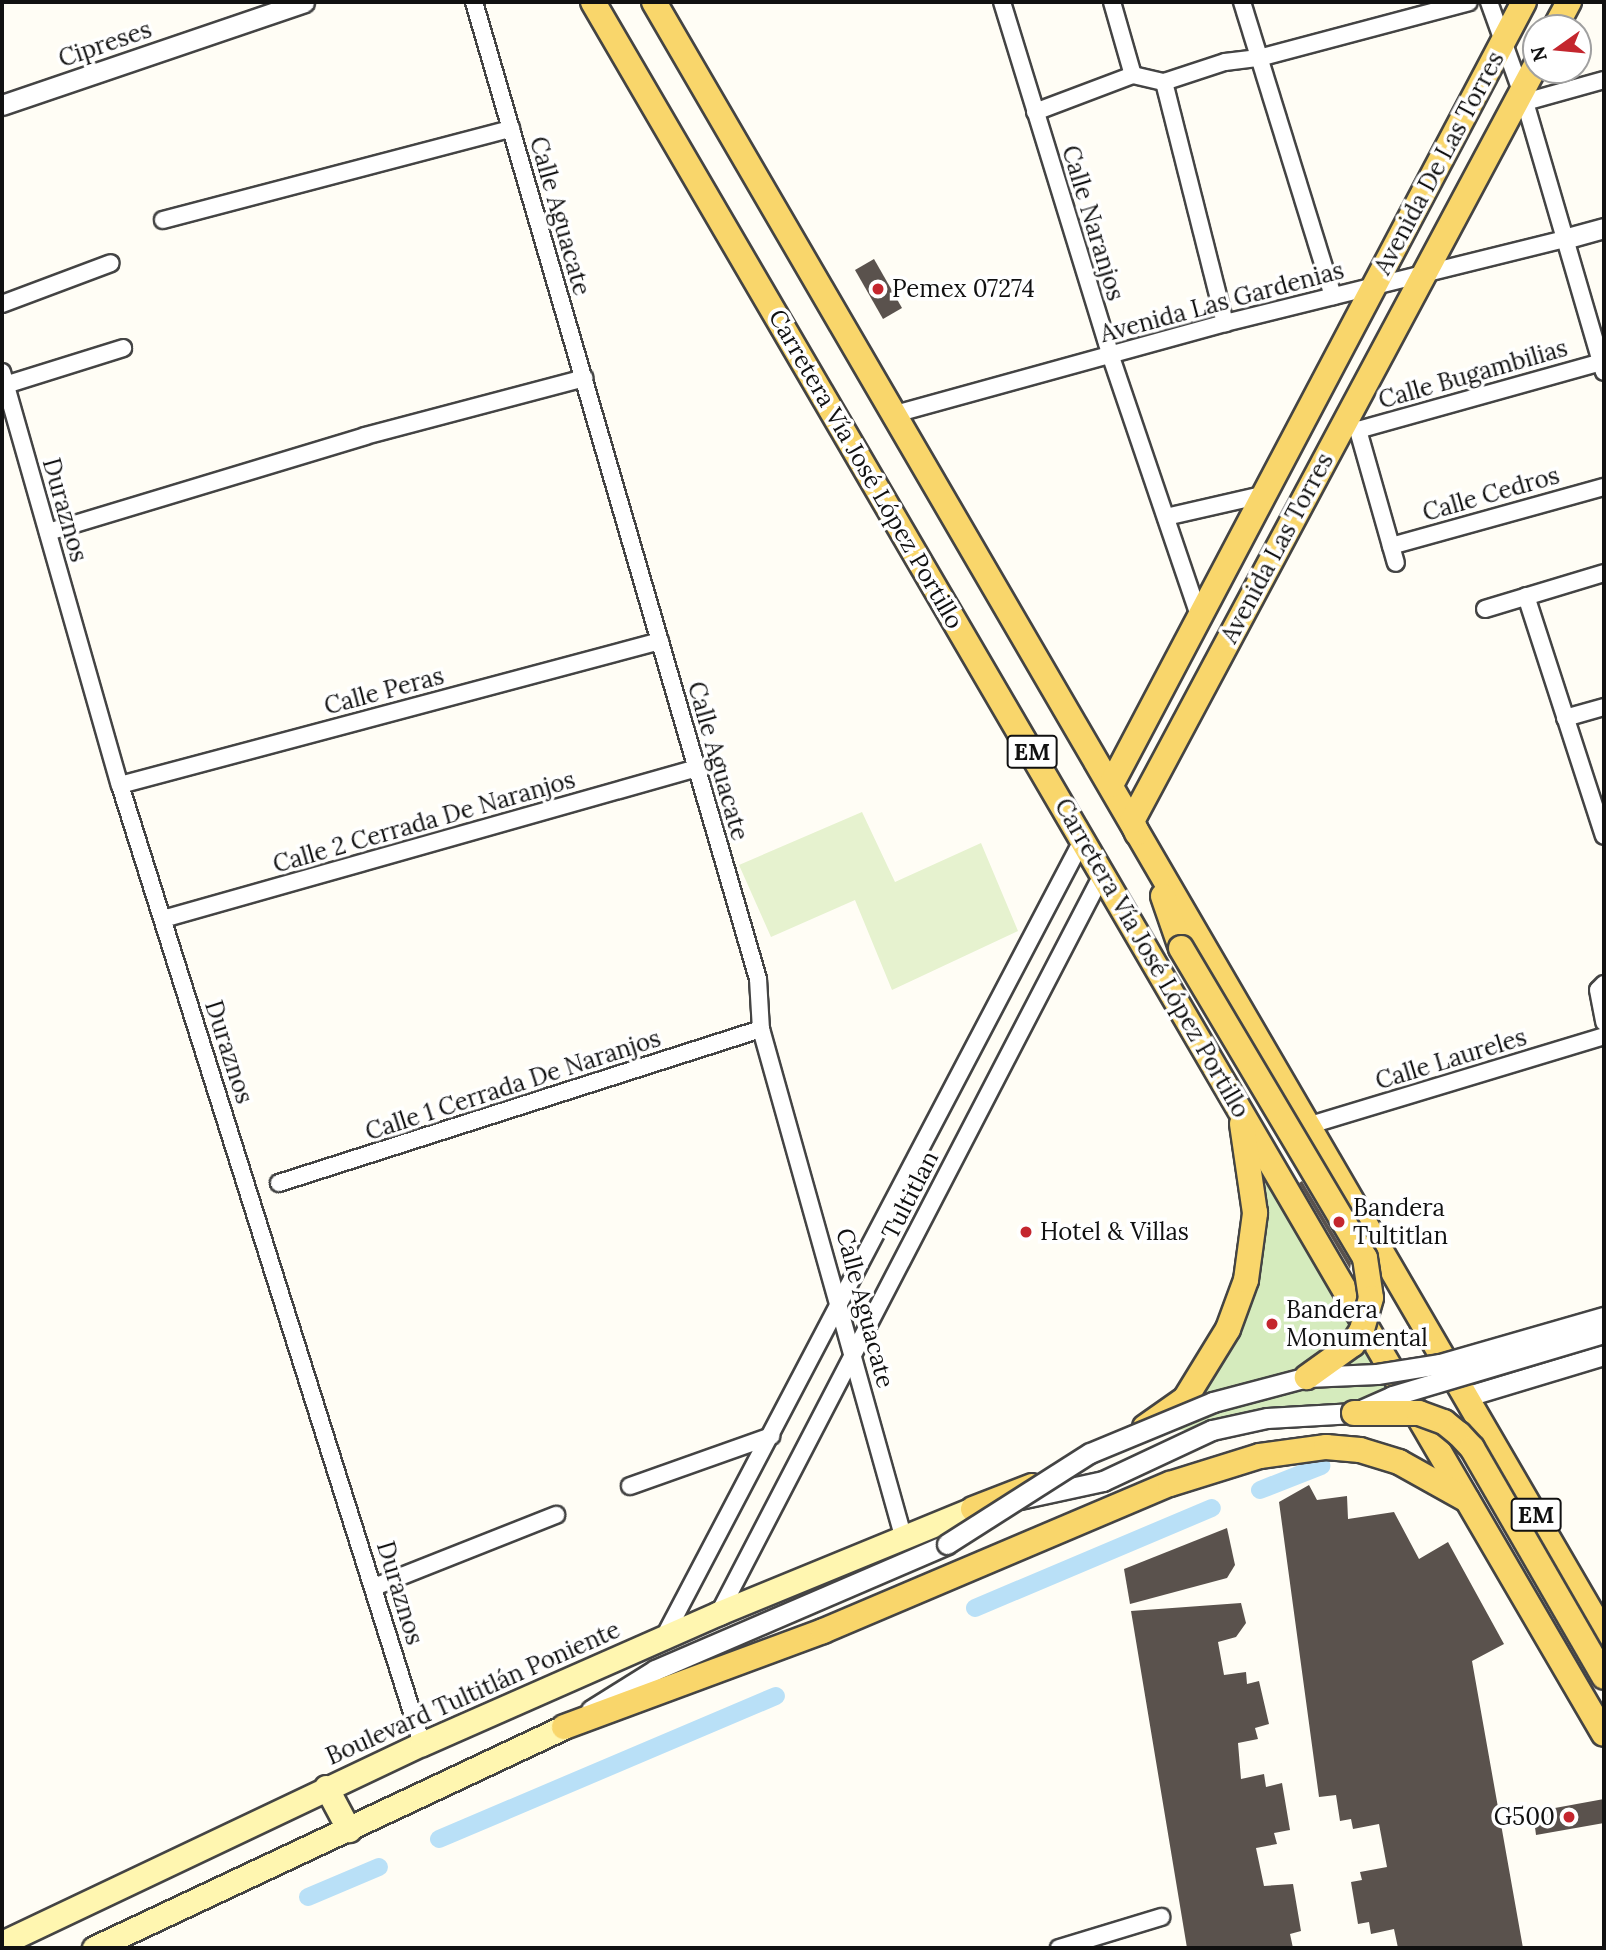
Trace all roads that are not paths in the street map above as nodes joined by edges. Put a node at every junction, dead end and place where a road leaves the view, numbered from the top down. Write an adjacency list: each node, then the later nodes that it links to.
1 (304, 2): 18 (street, Cipreses)
2 (474, 2): 20 (street, Calle Aguacate)
3 (593, 2): 55 (main road, Carretera Vía José López Portillo / EM)
4 (654, 2): 35 (main road, EM)
5 (1002, 2): 19 (street, Calle Naranjos)
6 (1112, 2): 13 (street)
7 (1242, 2): 12 (street)
8 (1469, 2): 12 (street)
9 (1489, 2): 11 (street)
10 (1524, 2): 11 (main road, Avenida De Las Torres)
11 (1503, 42): 17 (street); 26 (main road, Avenida De Las Torres)
12 (1259, 58): 15 (street); 27 (street)
13 (1133, 75): 15 (street); 19 (street)
14 (1604, 80): 17 (street)
15 (1164, 82): 29 (street)
16 (1529, 84): 17 (main road, Avenida De Las Torres)
17 (1524, 97): 23 (street); 25 (main road, Avenida De Las Torres)
18 (2, 105)
19 (1035, 112): 31 (street, Calle Naranjos)
20 (511, 129): 21 (street); 33 (street, Calle Aguacate)
21 (163, 220)
22 (1604, 228): 23 (street, Avenida Las Gardenias)
23 (1564, 239): 25 (street, Avenida Las Gardenias); 32 (street)
24 (111, 263): 28 (street)
25 (1422, 274): 26 (street, Avenida Las Gardenias); 36 (main road, Avenida Las Torres)
26 (1373, 287): 27 (street, Avenida Las Gardenias); 38 (main road, Avenida Las Torres)
27 (1333, 296): 29 (street, Avenida Las Gardenias)
28 (2, 304)
29 (1225, 323): 31 (street, Avenida Las Gardenias)
30 (123, 348): 34 (street)
31 (1111, 358): 35 (street, Avenida Las Gardenias); 39 (street, Calle Naranjos)
32 (1603, 367): 36 (street, Calle Bugambilias)
33 (584, 378): 40 (street); 47 (street, Calle Aguacate)
34 (3, 381): 40 (street, Duraznos)
35 (895, 414): 52 (main road, EM)
36 (1351, 425): 41 (street); 53 (main road, Avenida Las Torres)
37 (1604, 487): 41 (street, Calle Cedros)
38 (1262, 495): 39 (street); 46 (main road, Avenida Las Torres)
39 (1166, 517): 46 (street, Calle Naranjos)
40 (48, 532): 51 (street, Duraznos)
41 (1391, 546): 42 (street)
42 (1396, 563)
43 (1604, 573): 44 (street)
44 (1527, 596): 45 (street); 49 (street)
45 (1485, 608)
46 (1199, 616): 52 (main road, Avenida Las Torres)
47 (660, 641): 50 (street, Calle Aguacate); 51 (street, Calle Peras)
48 (1604, 707): 49 (street)
49 (1565, 718): 54 (street)
50 (697, 768): 57 (street, Calle 2 Cerrada De Naranjos); 60 (street, Calle Aguacate)
51 (120, 785): 57 (street, Duraznos)
52 (1111, 785): 53 (main road, EM)
53 (1132, 821): 63 (main road, EM); 70 (main road, bridge)
54 (1604, 836)
55 (1083, 839): 56 (main road, Carretera Vía José López Portillo / EM); 65 (street, Tultitlan)
56 (1103, 873): 62 (main road, Carretera Vía José López Portillo / EM); 68 (street, Tultitlan)
57 (163, 919): 79 (street, Duraznos)
58 (1604, 985): 59 (street)
59 (1604, 1022)
60 (761, 1029): 64 (street, Calle 1 Cerrada De Naranjos); 65 (street, Calle Aguacate)
61 (1604, 1035): 63 (street, Calle Laureles)
62 (1237, 1102): 75 (main road, Carretera Vía José López Portillo / EM); 76 (main road)
63 (1310, 1125): 71 (main road, EM)
64 (279, 1183)
65 (841, 1302): 68 (street, Calle Aguacate); 73 (street, Tultitlan)
66 (1604, 1317): 70 (street, bridge)
67 (1604, 1333): 72 (street, bridge)
68 (853, 1354): 78 (street, Calle Aguacate); 80 (street, Tultitlan)
69 (1604, 1355): 71 (street)
70 (1307, 1377): 84 (street, bridge)
71 (1468, 1396): 81 (main road, EM)
72 (1354, 1413): 76 (street); 83 (main road, bridge)
73 (771, 1436): 74 (street); 82 (street, Tultitlan)
74 (630, 1486)
75 (1471, 1502): 84 (main road); 85 (main road, Carretera Vía José López Portillo / EM)
76 (973, 1509): 78 (main road, Boulevard Tultitlán Poniente)
77 (556, 1515): 79 (street)
78 (903, 1536): 80 (main road, Boulevard Tultitlán Poniente)
79 (374, 1587): 86 (street, Duraznos)
80 (719, 1613): 82 (main road, Boulevard Tultitlán Poniente)
81 (1604, 1634)
82 (664, 1637): 86 (main road, Boulevard Tultitlán Poniente)
83 (1604, 1677)
84 (564, 1727): 88 (main road)
85 (1604, 1734)
86 (422, 1744): 87 (main road, Boulevard Tultitlán Poniente)
87 (326, 1787): 88 (main road); 90 (main road, Boulevard Tultitlán Poniente)
88 (349, 1830): 91 (main road)
89 (1161, 1917): 92 (street)
90 (2, 1943)
91 (94, 1948)
92 (1059, 1948)

